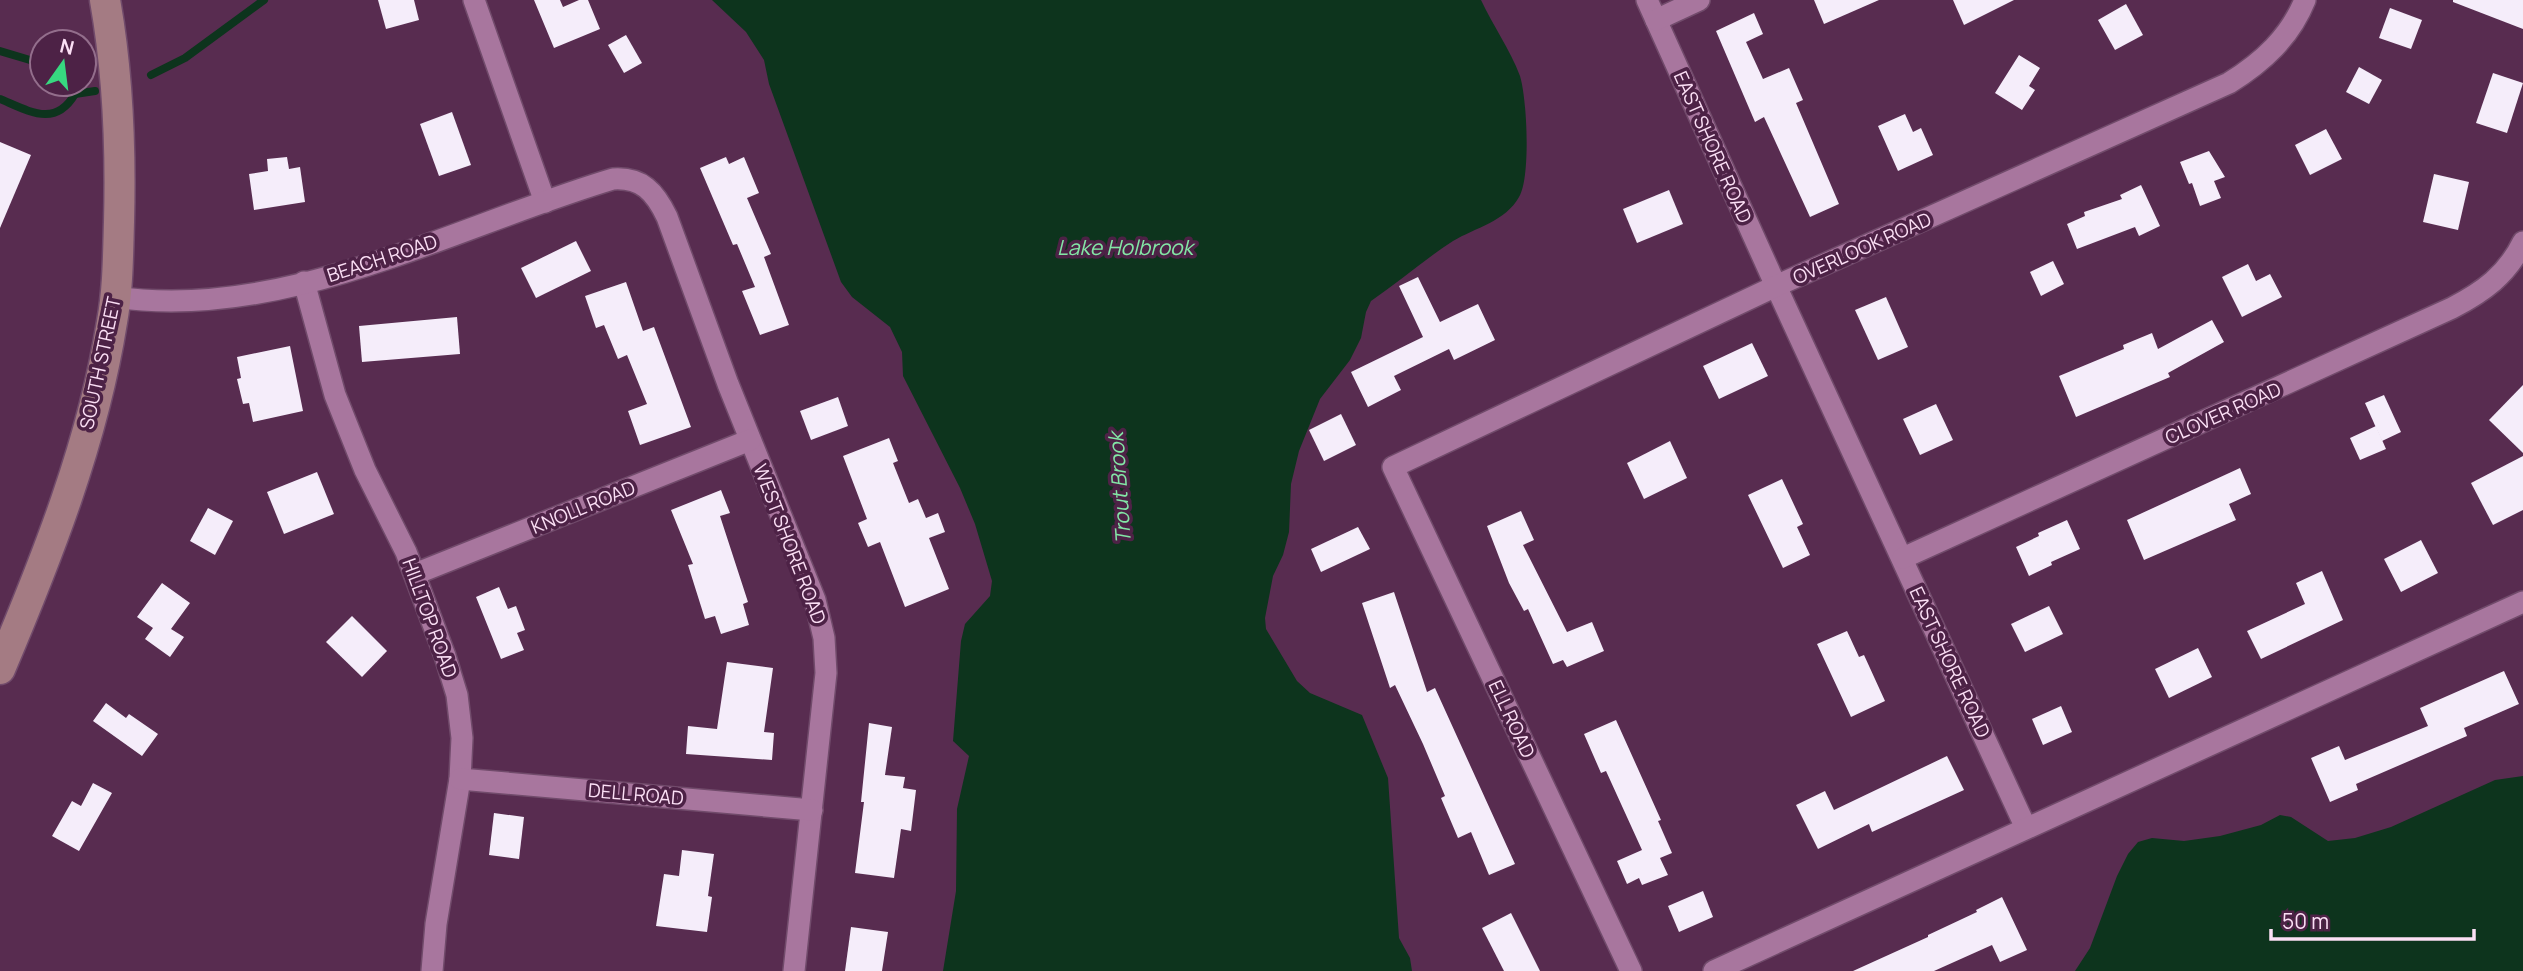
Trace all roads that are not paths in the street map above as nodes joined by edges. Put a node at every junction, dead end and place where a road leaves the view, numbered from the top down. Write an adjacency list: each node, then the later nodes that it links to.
1 (104, 0): 12 (main road, SOUTH STREET)
2 (474, 0): 8 (street)
3 (1647, 0): 6 (street, EAST SHORE ROAD)
4 (1699, 0): 6 (street)
5 (2305, 0): 11 (street, OVERLOOK ROAD)
6 (1656, 20): 11 (street, EAST SHORE ROAD)
7 (641, 183): 8 (street, BEACH ROAD); 13 (street, WEST SHORE ROAD)
8 (545, 202): 10 (street, BEACH ROAD)
9 (2523, 242): 15 (street, CLOVER ROAD)
10 (304, 282): 12 (street, BEACH ROAD); 16 (street, HILLTOP ROAD)
11 (1776, 286): 14 (street, OVERLOOK ROAD); 15 (street, EAST SHORE ROAD)
12 (116, 297): 18 (main road, SOUTH STREET)
13 (750, 440): 16 (street, KNOLL ROAD); 20 (street, WEST SHORE ROAD)
14 (1393, 467): 24 (street, ELL ROAD)
15 (1903, 558): 21 (street, EAST SHORE ROAD)
16 (415, 574): 19 (street, HILLTOP ROAD)
17 (2523, 602): 21 (street)
18 (0, 669)
19 (460, 779): 20 (street, DELL ROAD); 22 (street, HILLTOP ROAD)
20 (812, 810): 23 (street, WEST SHORE ROAD)
21 (2026, 828): 25 (street)
22 (432, 971)
23 (794, 971)
24 (1631, 971)
25 (1714, 971)

